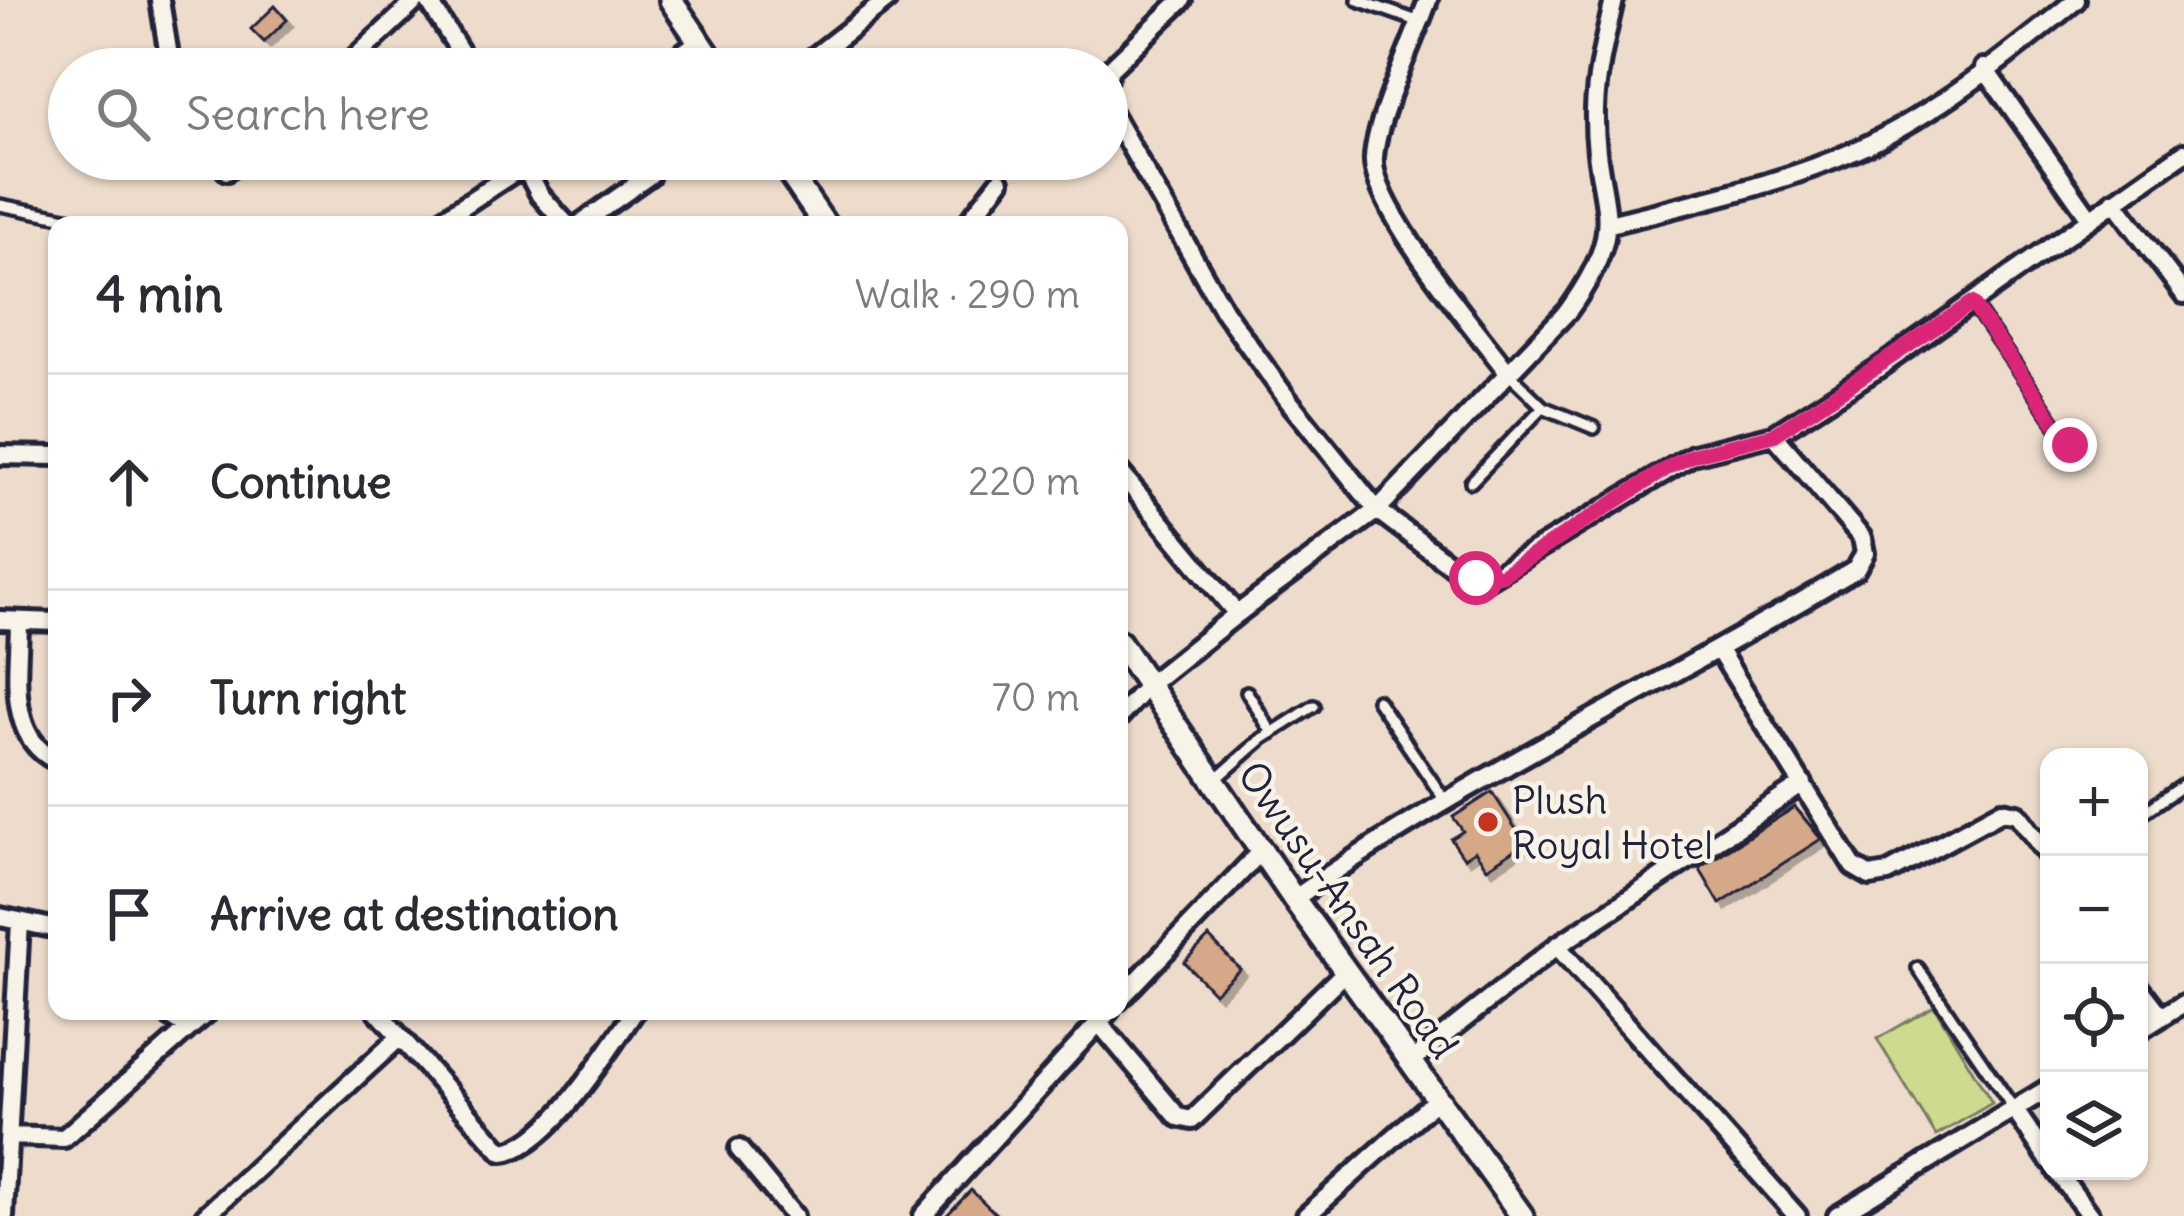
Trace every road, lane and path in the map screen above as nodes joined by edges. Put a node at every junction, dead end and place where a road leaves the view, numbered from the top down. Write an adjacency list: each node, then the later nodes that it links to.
1 (160, 0): 13 (street)
2 (417, 0): 14 (street)
3 (428, 0): 15 (street)
4 (671, 0): 12 (street)
5 (887, 0): 18 (street)
6 (1182, 0): 19 (street)
7 (1358, 0): 11 (lane)
8 (1427, 0): 11 (street)
9 (1614, 0): 37 (street)
10 (2076, 0): 20 (street)
11 (1420, 22): 40 (street)
12 (700, 41): 16 (street); 17 (street)
13 (168, 48)
14 (366, 48)
15 (458, 48)
16 (690, 48)
17 (704, 48)
18 (826, 48)
19 (1128, 52)
20 (1984, 68): 36 (street); 37 (street)
21 (1128, 142): 49 (street)
22 (2184, 154): 28 (street)
23 (499, 180): 31 (street)
24 (534, 180): 32 (street)
25 (643, 180): 33 (street)
26 (795, 180): 34 (street)
27 (1000, 181): 35 (street)
28 (2114, 201): 36 (street); 38 (street)
29 (0, 205): 30 (lane)
30 (56, 216)
31 (447, 216)
32 (559, 216)
33 (592, 216)
34 (820, 216)
35 (973, 216)
36 (2089, 217): 39 (street)
37 (1610, 224): 40 (street)
38 (2184, 294)
39 (1972, 303): 43 (street); 44 (lane)
40 (1509, 374): 41 (lane); 49 (street)
41 (1543, 407): 42 (lane); 48 (lane)
42 (1594, 428)
43 (1774, 435): 49 (street); 53 (street)
44 (2070, 445)
45 (0, 455): 46 (street)
46 (48, 456)
47 (1128, 482): 50 (street)
48 (1471, 482)
49 (1377, 510): 50 (street)
50 (1237, 614): 55 (street)
51 (9, 621): 52 (street); 61 (street)
52 (48, 622)
53 (1720, 652): 63 (street); 65 (street)
54 (1128, 655): 55 (street, Owusu-Ansah Road)
55 (1148, 685): 59 (street); 62 (street, Owusu-Ansah Road)
56 (1247, 692): 60 (lane)
57 (1377, 700): 65 (lane)
58 (1314, 706): 60 (lane)
59 (1128, 707)
60 (1272, 733): 62 (lane)
61 (48, 755)
62 (1214, 781): 67 (street, Owusu-Ansah Road)
63 (1803, 784): 68 (street); 73 (street)
64 (2184, 785): 66 (lane)
65 (1444, 799): 69 (street)
66 (2148, 810)
67 (1261, 851): 69 (street, Owusu-Ansah Road); 76 (street)
68 (2048, 856)
69 (1294, 899): 75 (street, Owusu-Ansah Road)
70 (0, 917): 71 (street)
71 (20, 922): 72 (street); 93 (street)
72 (48, 927)
73 (1557, 946): 89 (street); 103 (street)
74 (1918, 968): 92 (lane)
75 (1346, 972): 85 (street); 89 (street, Owusu-Ansah Road)
76 (1128, 991)
77 (2148, 999): 79 (street)
78 (2184, 1003): 79 (street)
79 (2162, 1017): 86 (street)
80 (176, 1020): 87 (street)
81 (198, 1020): 87 (street)
82 (385, 1020): 88 (street)
83 (629, 1020): 88 (street)
84 (1095, 1020): 100 (street)
85 (1103, 1020)
86 (2148, 1026)
87 (189, 1028): 93 (street)
88 (400, 1036): 98 (street)
89 (1410, 1062): 91 (street, Owusu-Ansah Road)
90 (2040, 1093): 92 (street)
91 (1437, 1100): 101 (street); 102 (street, Owusu-Ansah Road)
92 (2014, 1109): 94 (street); 104 (street)
93 (9, 1136): 97 (street)
94 (2040, 1147)
95 (739, 1149): 99 (street)
96 (2064, 1180): 105 (street)
97 (4, 1216)
98 (205, 1216)
99 (794, 1216)
100 (923, 1216)
101 (1306, 1216)
102 (1522, 1216)
103 (1797, 1216)
104 (1837, 1216)
105 (2090, 1216)

